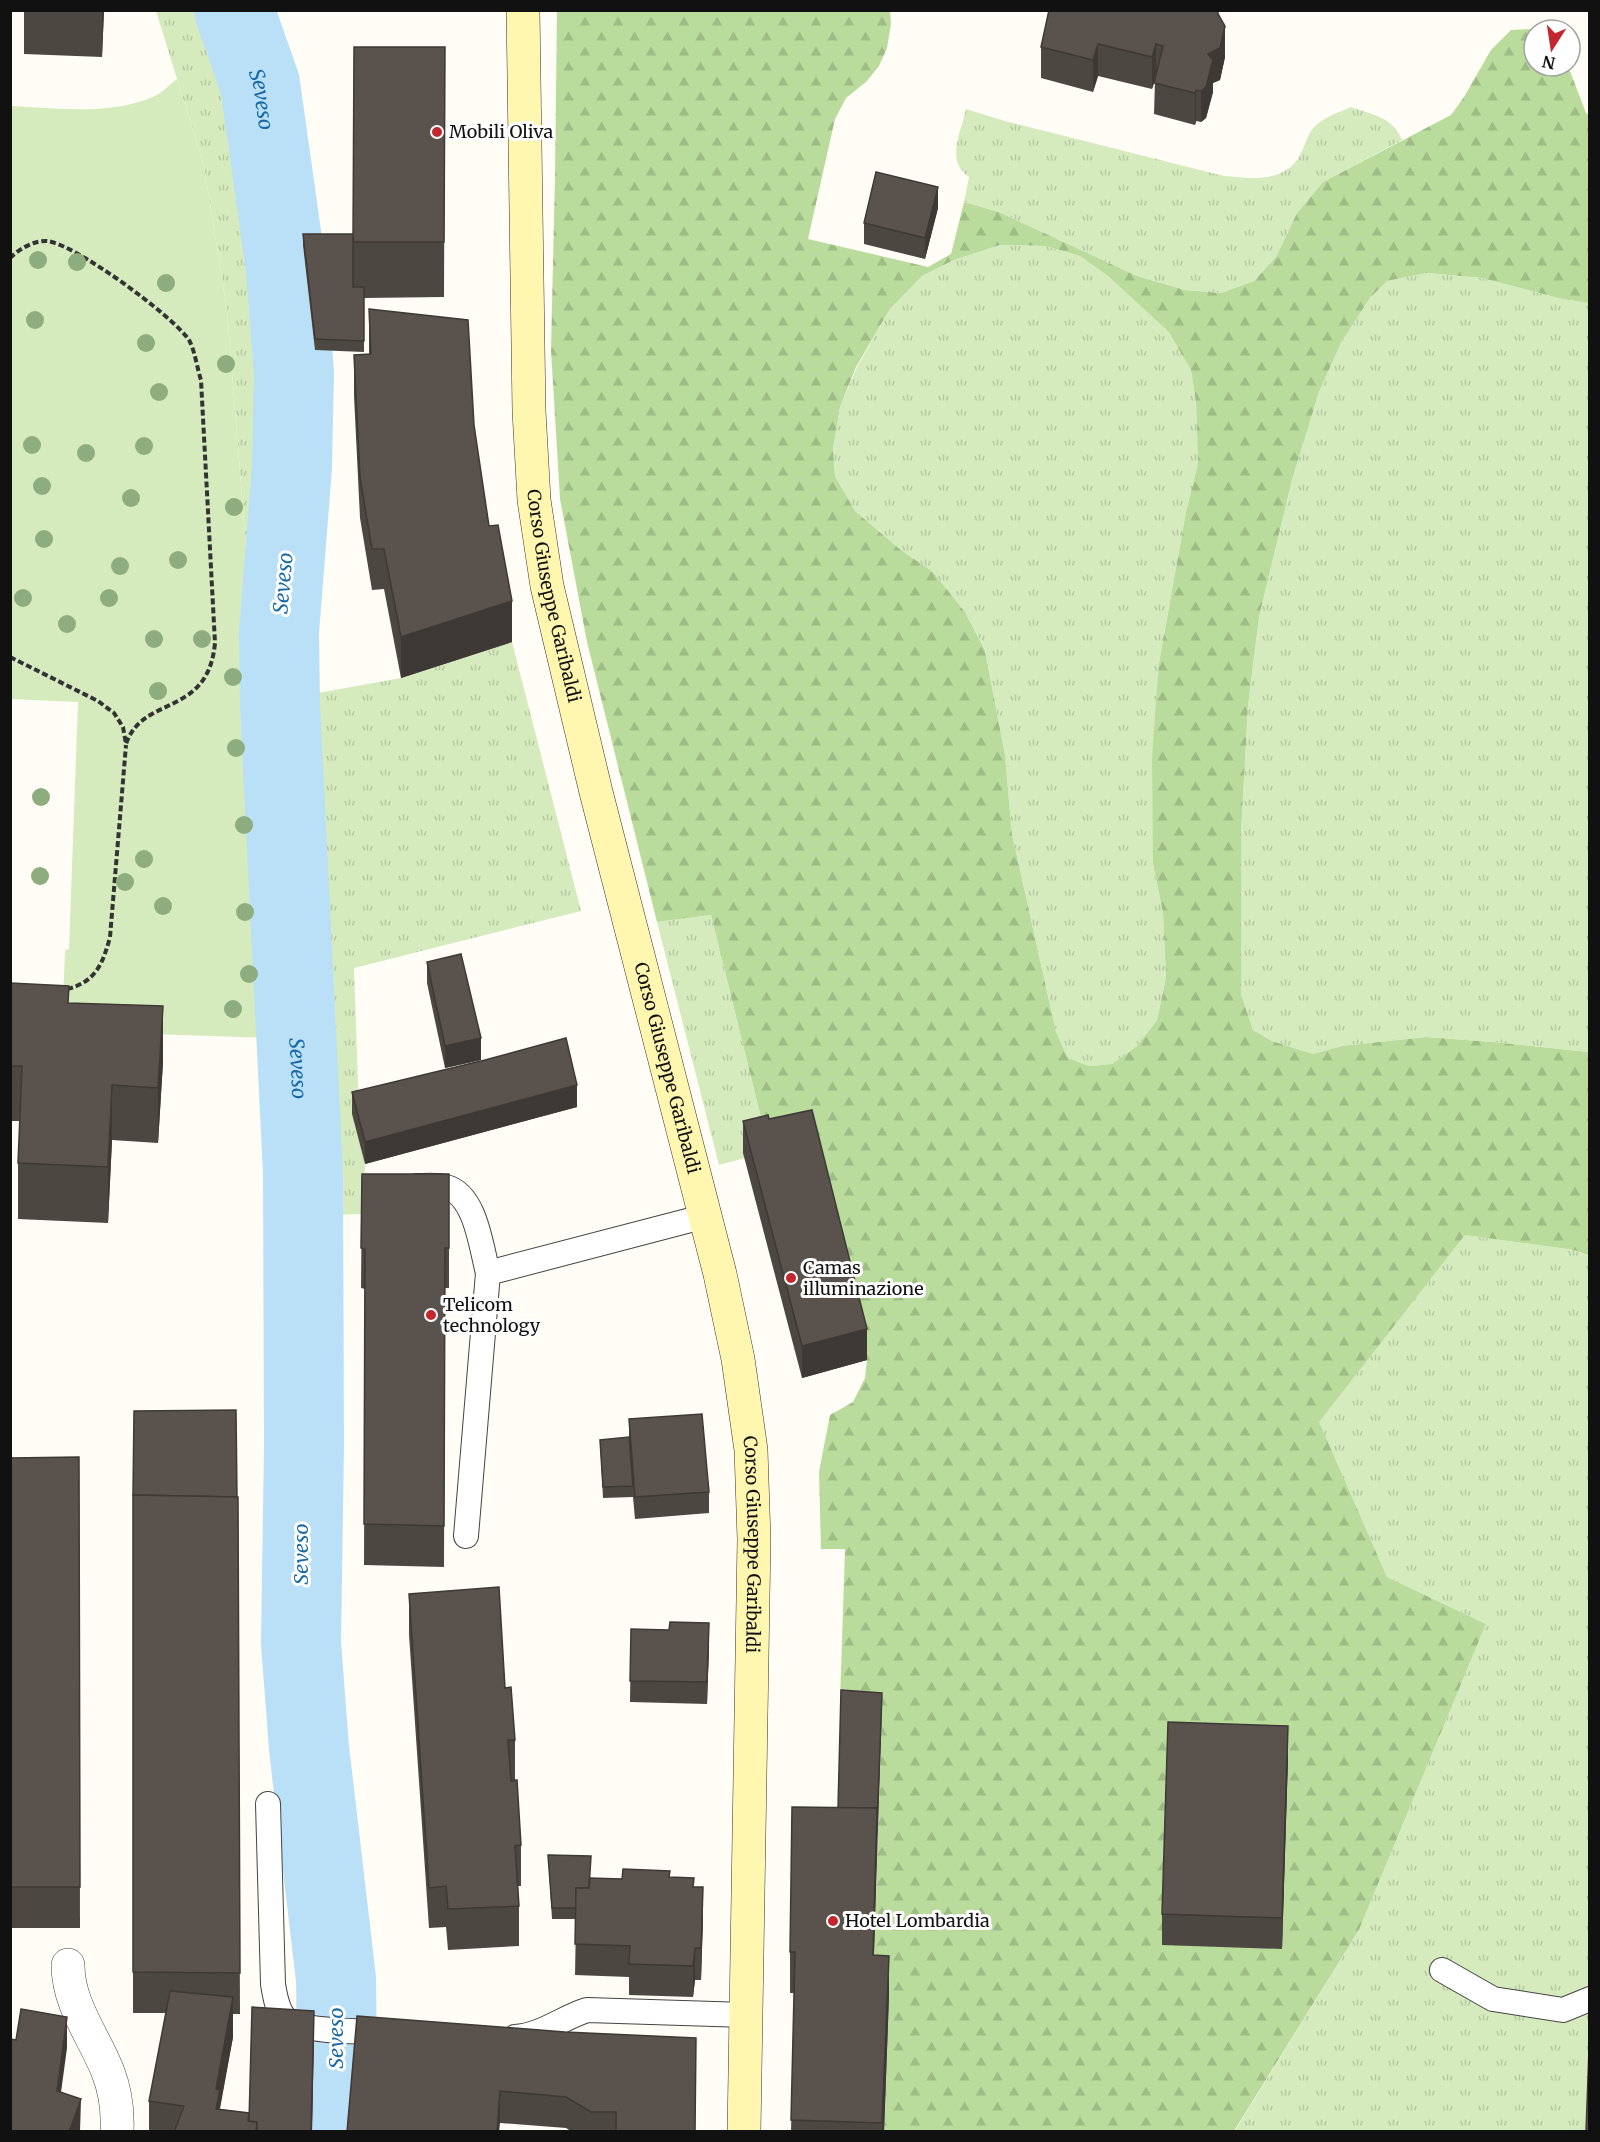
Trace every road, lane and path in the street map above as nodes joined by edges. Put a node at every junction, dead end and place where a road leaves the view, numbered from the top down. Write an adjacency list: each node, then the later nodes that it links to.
1 (523, 10): 9 (main road, Corso Giuseppe Garibaldi)
2 (10, 258): 6 (path)
3 (10, 590): 4 (path)
4 (10, 604)
5 (10, 657): 6 (path)
6 (126, 744): 7 (path)
7 (63, 990)
8 (392, 1187): 10 (lane)
9 (706, 1216): 10 (lane); 16 (main road, Corso Giuseppe Garibaldi)
10 (488, 1274): 11 (lane)
11 (466, 1536)
12 (268, 1804): 17 (lane)
13 (68, 1965): 19 (street)
14 (1442, 1970): 15 (lane)
15 (1590, 1999)
16 (746, 2015): 18 (lane); 20 (main road, Corso Giuseppe Garibaldi)
17 (412, 2033)
18 (495, 2036)
19 (117, 2132)
20 (744, 2132)

